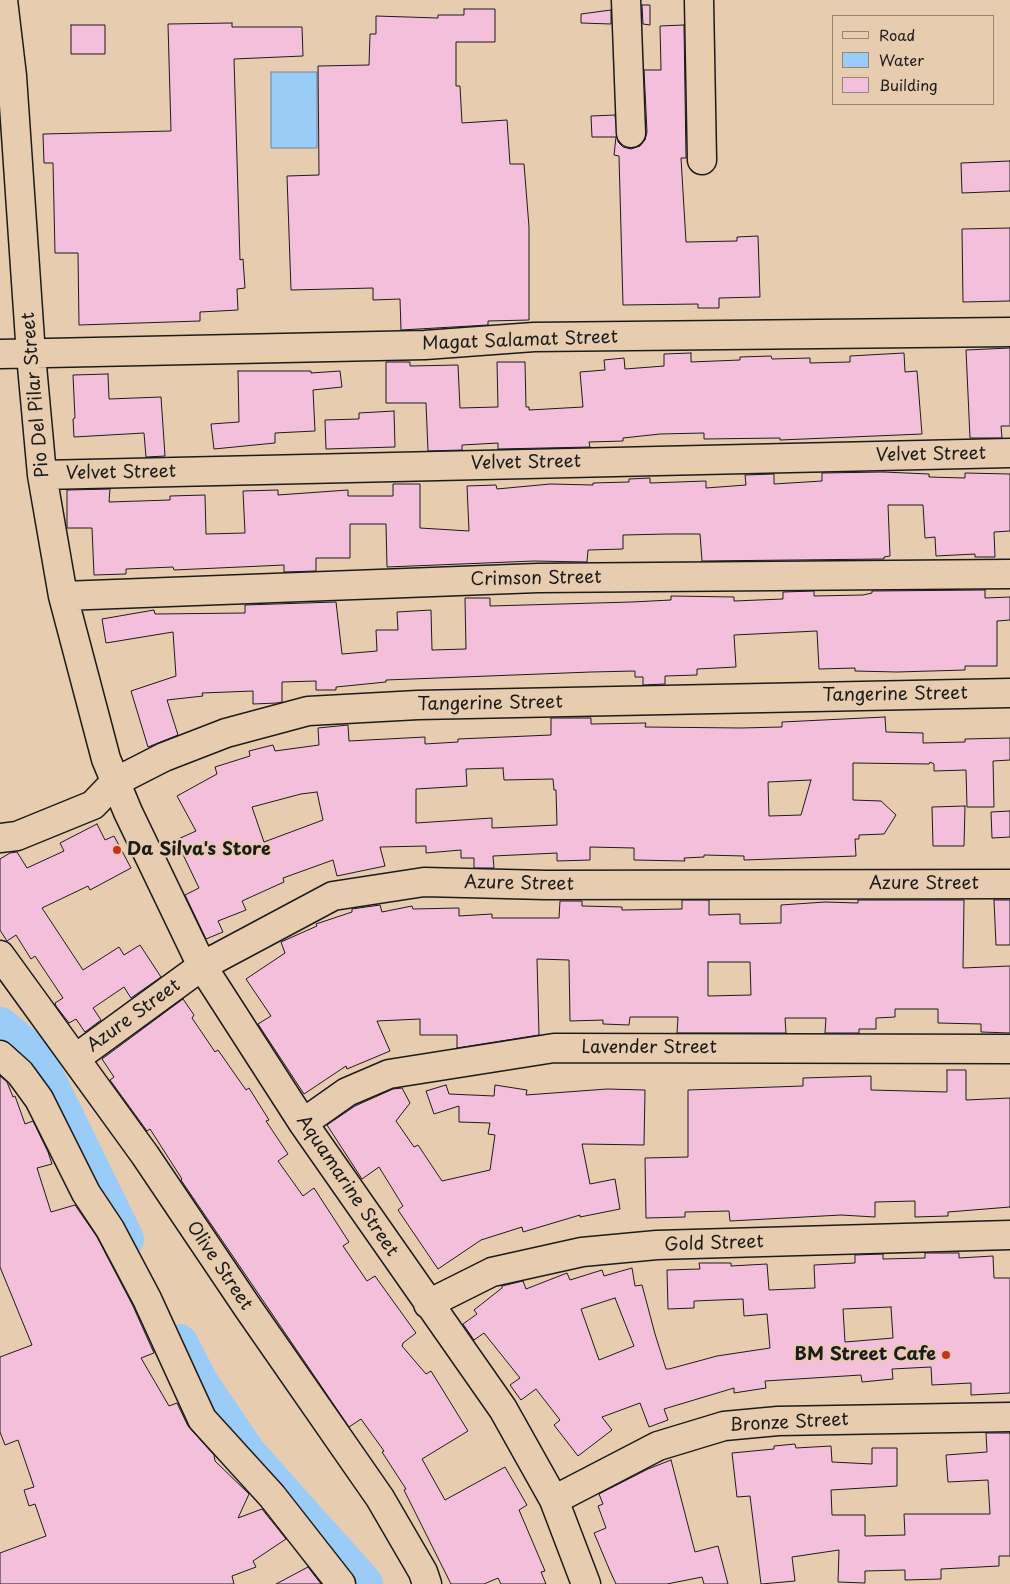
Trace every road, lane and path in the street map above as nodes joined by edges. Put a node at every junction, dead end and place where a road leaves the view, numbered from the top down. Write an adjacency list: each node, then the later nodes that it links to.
1 (3, 0): 8 (street, Pio Del Pilar Street)
2 (626, 0): 4 (street)
3 (699, 0): 5 (street)
4 (631, 133)
5 (702, 160)
6 (1010, 332): 8 (street, Magat Salamat Street)
7 (0, 354): 8 (street, Magat Salamat Street)
8 (31, 355): 10 (street, Pio Del Pilar Street)
9 (1010, 454): 10 (street, Velvet Street)
10 (42, 474): 12 (street, Pio Del Pilar Street)
11 (1010, 574): 12 (street, Crimson Street)
12 (62, 596): 14 (street, Pio Del Pilar Street)
13 (1010, 693): 14 (street, Tangerine Street)
14 (115, 782): 15 (street, Tangerine Street); 18 (street, Aquamarine Street)
15 (0, 838)
16 (1010, 884): 18 (street, Azure Street)
17 (0, 955): 21 (street, Olive Street)
18 (202, 966): 21 (street, Azure Street); 22 (street, Aquamarine Street)
19 (1010, 1049): 22 (street, Lavender Street)
20 (0, 1055): 27 (street)
21 (76, 1058): 28 (street, Olive Street)
22 (303, 1123): 24 (street, Aquamarine Street)
23 (1010, 1235): 24 (street, Gold Street)
24 (428, 1304): 26 (street, Aquamarine Street)
25 (1010, 1417): 26 (street, Bronze Street)
26 (554, 1500): 29 (street, Aquamarine Street)
27 (341, 1584)
28 (427, 1584)
29 (586, 1584)

